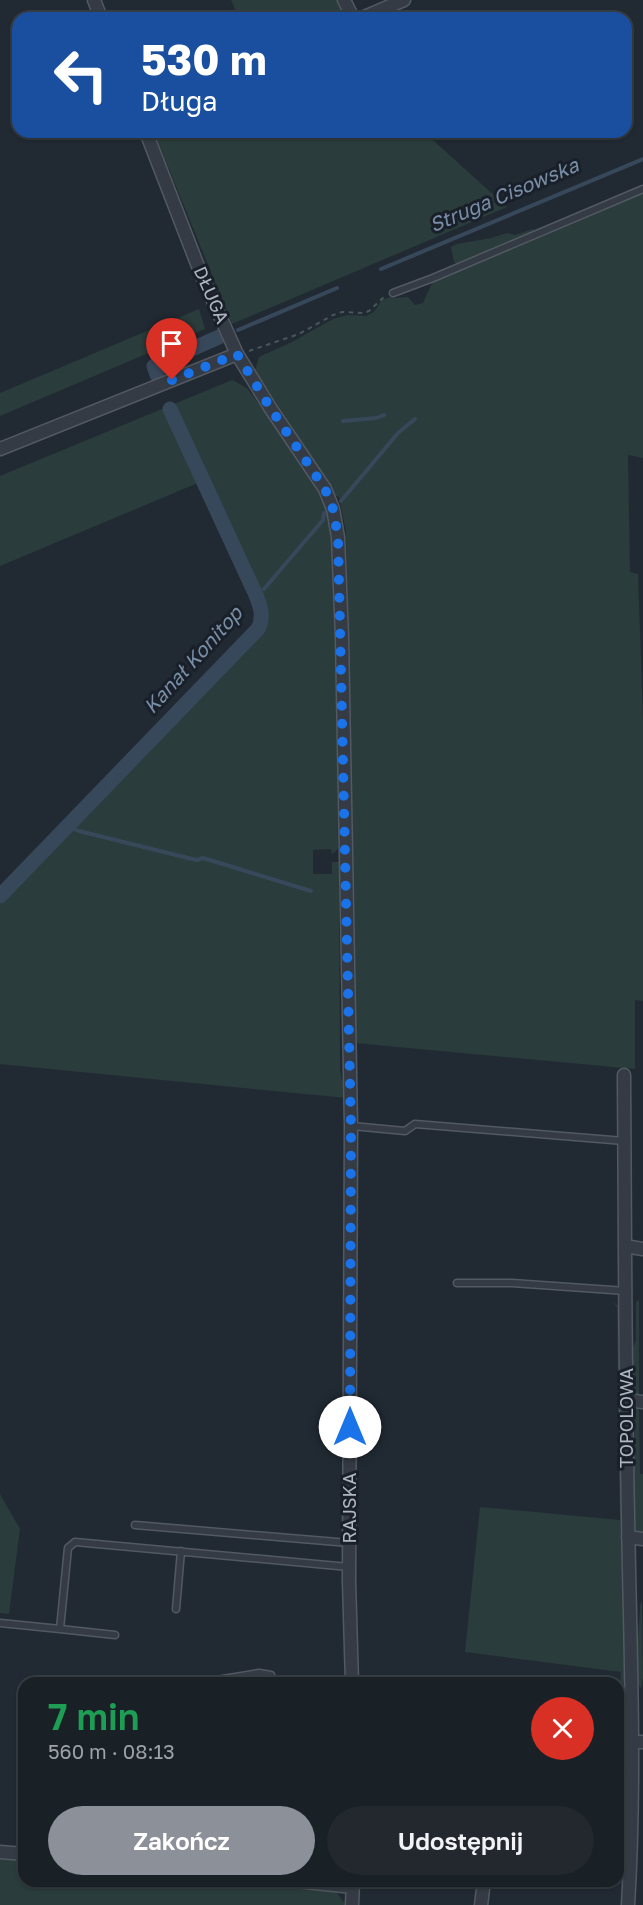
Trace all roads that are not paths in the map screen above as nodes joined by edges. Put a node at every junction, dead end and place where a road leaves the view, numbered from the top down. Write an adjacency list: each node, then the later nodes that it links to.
1 (404, 0): 2 (street)
2 (376, 12)
3 (148, 138): 6 (street, DŁUGA)
4 (643, 189): 5 (lane)
5 (393, 293)
6 (237, 354): 7 (street); 9 (street, RAJSKA)
7 (0, 449)
8 (624, 1075): 10 (street, TOPOLOWA)
9 (351, 1126): 10 (lane); 20 (street, RAJSKA)
10 (624, 1142): 11 (street, TOPOLOWA)
11 (625, 1246): 12 (street); 14 (street, TOPOLOWA)
12 (643, 1249)
13 (457, 1283): 14 (lane)
14 (626, 1291): 15 (street, TOPOLOWA)
15 (627, 1400): 16 (street); 18 (street, TOPOLOWA)
16 (643, 1402)
17 (135, 1526): 20 (lane)
18 (628, 1538): 19 (street); 30 (street, TOPOLOWA)
19 (643, 1539)
20 (350, 1543): 22 (street, RAJSKA)
21 (181, 1551): 22 (lane); 23 (lane); 25 (lane)
22 (349, 1567): 29 (street, RAJSKA)
23 (176, 1609)
24 (0, 1623): 25 (lane)
25 (60, 1629): 26 (lane)
26 (115, 1635)
27 (235, 1677): 28 (lane)
28 (272, 1677)
29 (351, 1677)
30 (637, 1742): 31 (street, TOPOLOWA)
31 (638, 1838): 38 (street, TOPOLOWA)
32 (0, 1852): 33 (street)
33 (18, 1854)
34 (353, 1887): 36 (street)
35 (483, 1887): 37 (street)
36 (352, 1905)
37 (481, 1905)
38 (628, 1905)

